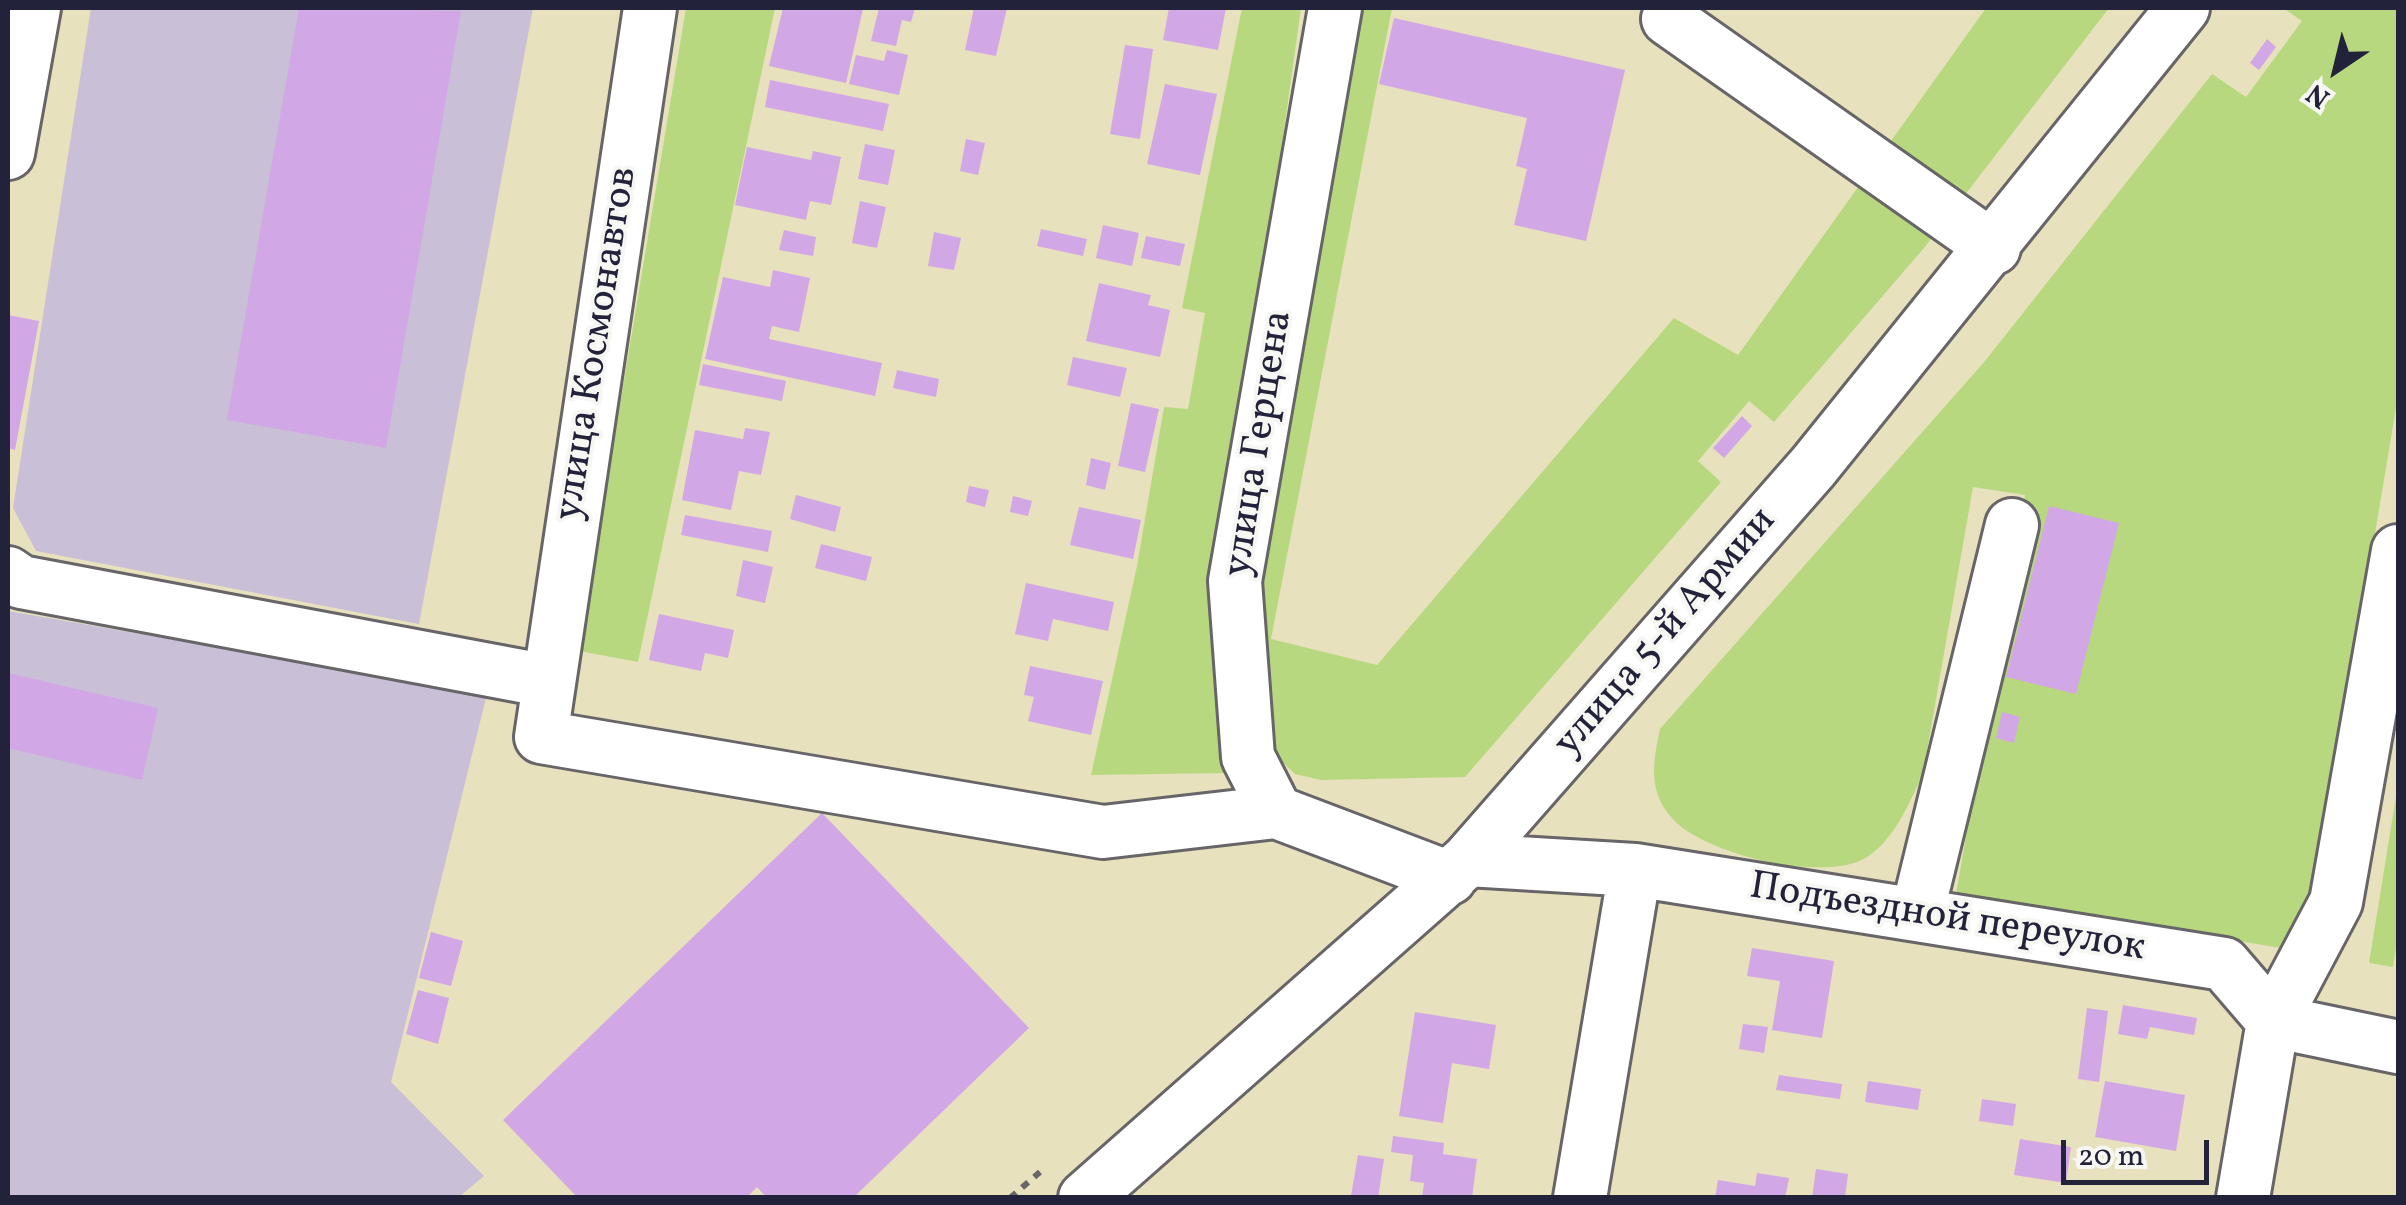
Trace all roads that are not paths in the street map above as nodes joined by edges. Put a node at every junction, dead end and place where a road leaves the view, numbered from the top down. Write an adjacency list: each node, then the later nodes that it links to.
1 (34, 8): 6 (street)
2 (650, 8): 11 (street, улица Космонавтов)
3 (1335, 8): 12 (street, улица Герцена)
4 (2183, 8): 7 (street, улица 5-й Армии)
5 (1668, 19): 7 (street)
6 (8, 153)
7 (1994, 248): 13 (street, улица 5-й Армии)
8 (2012, 525): 15 (street)
9 (2398, 551): 16 (street)
10 (8, 572): 11 (street)
11 (548, 681): 12 (street, улица Космонавтов)
12 (1276, 812): 13 (street)
13 (1459, 869): 14 (street, Подъездной переулок); 18 (street, улица 5-й Армии)
14 (1635, 870): 15 (street, Подъездной переулок); 19 (street)
15 (1917, 914): 16 (street, Подъездной переулок)
16 (2272, 1021): 17 (street); 20 (street)
17 (2398, 1047)
18 (1070, 1178)
19 (1580, 1198)
20 (2243, 1198)

